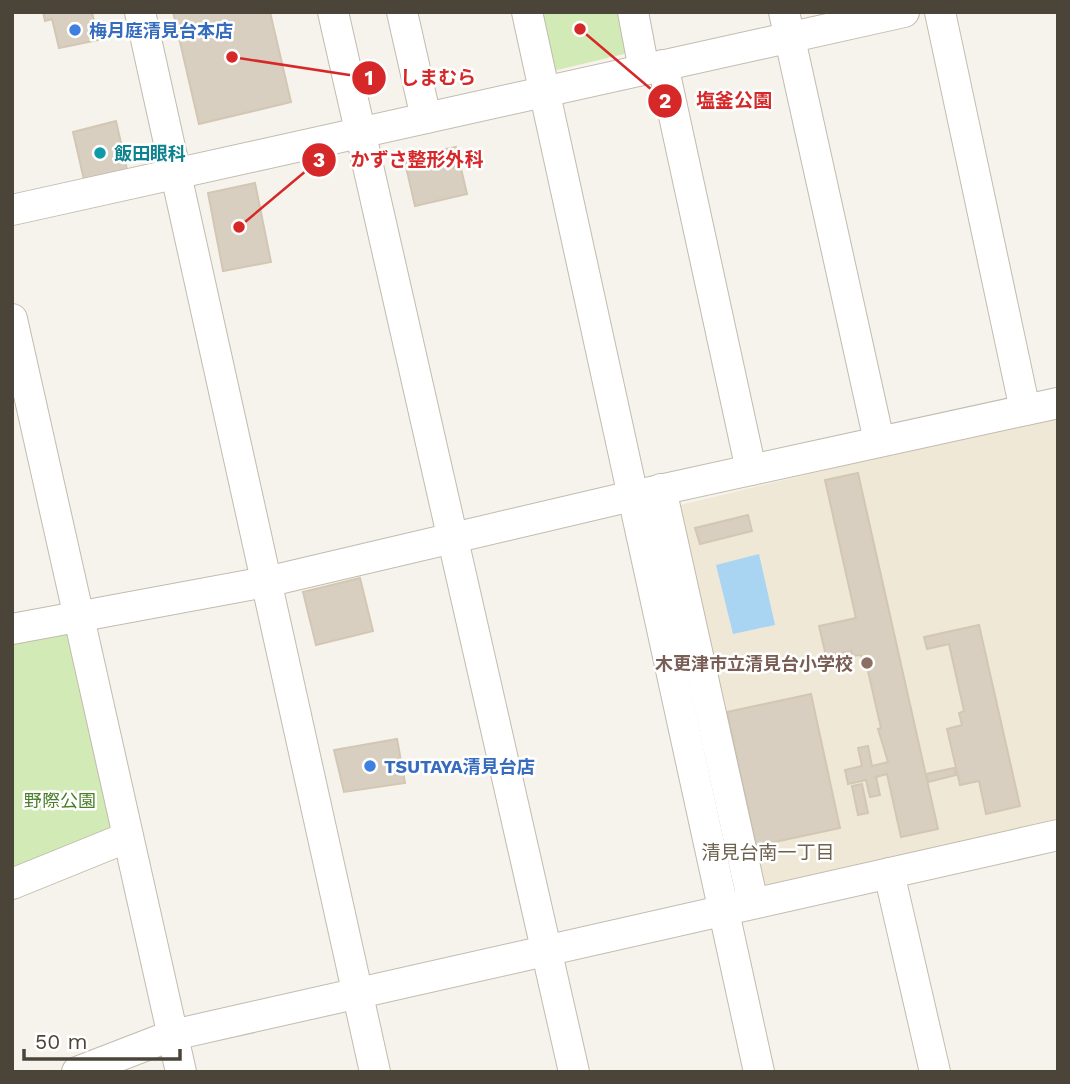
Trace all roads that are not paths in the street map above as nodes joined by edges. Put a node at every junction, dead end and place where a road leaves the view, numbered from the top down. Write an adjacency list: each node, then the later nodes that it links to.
1 (141, 12): 13 (street)
2 (333, 12): 12 (street)
3 (402, 12): 11 (street)
4 (527, 12): 10 (street)
5 (633, 12): 9 (street)
6 (904, 12): 8 (street)
7 (940, 12): 17 (street)
8 (787, 25): 9 (street); 18 (street)
9 (654, 68): 10 (street); 19 (street)
10 (544, 92): 11 (street); 21 (street)
11 (426, 118): 12 (street)
12 (359, 133): 13 (street); 22 (street)
13 (176, 173): 14 (street); 23 (street)
14 (12, 210)
15 (12, 319): 24 (street)
16 (1058, 403): 17 (street)
17 (1025, 410): 18 (street)
18 (879, 441): 19 (street)
19 (751, 470): 20 (street)
20 (662, 489): 21 (street); 30 (street)
21 (632, 496): 22 (street); 31 (street)
22 (452, 538): 23 (street); 32 (street)
23 (266, 582): 24 (street); 33 (street)
24 (79, 617): 25 (street); 27 (street)
25 (12, 629)
26 (1058, 835): 28 (street)
27 (128, 836): 29 (street); 34 (street)
28 (889, 873): 30 (street); 40 (street)
29 (12, 884)
30 (753, 903): 31 (street)
31 (723, 910): 32 (street); 39 (street)
32 (546, 950): 33 (street); 38 (street)
33 (357, 992): 34 (street); 37 (street)
34 (173, 1035): 35 (street); 36 (street)
35 (78, 1072)
36 (181, 1072)
37 (375, 1072)
38 (574, 1072)
39 (759, 1072)
40 (935, 1072)

